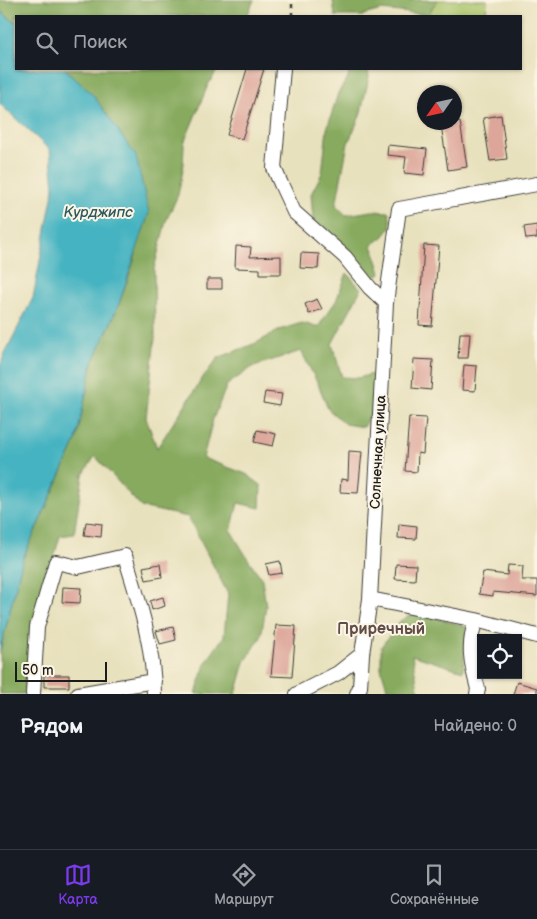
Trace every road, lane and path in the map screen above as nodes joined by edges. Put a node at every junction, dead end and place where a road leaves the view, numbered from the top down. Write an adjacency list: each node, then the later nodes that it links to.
1 (292, 0): 2 (path)
2 (292, 15)
3 (283, 70): 5 (street)
4 (537, 184): 5 (street, Солнечная улица)
5 (386, 302): 6 (street, Солнечная улица)
6 (370, 598): 7 (street); 9 (street, Солнечная улица)
7 (476, 620): 8 (street); 15 (street)
8 (537, 636)
9 (362, 654): 13 (street); 14 (street, Солнечная улица)
10 (154, 688): 11 (street); 12 (street)
11 (33, 694)
12 (78, 694)
13 (297, 694)
14 (357, 694)
15 (477, 694)

